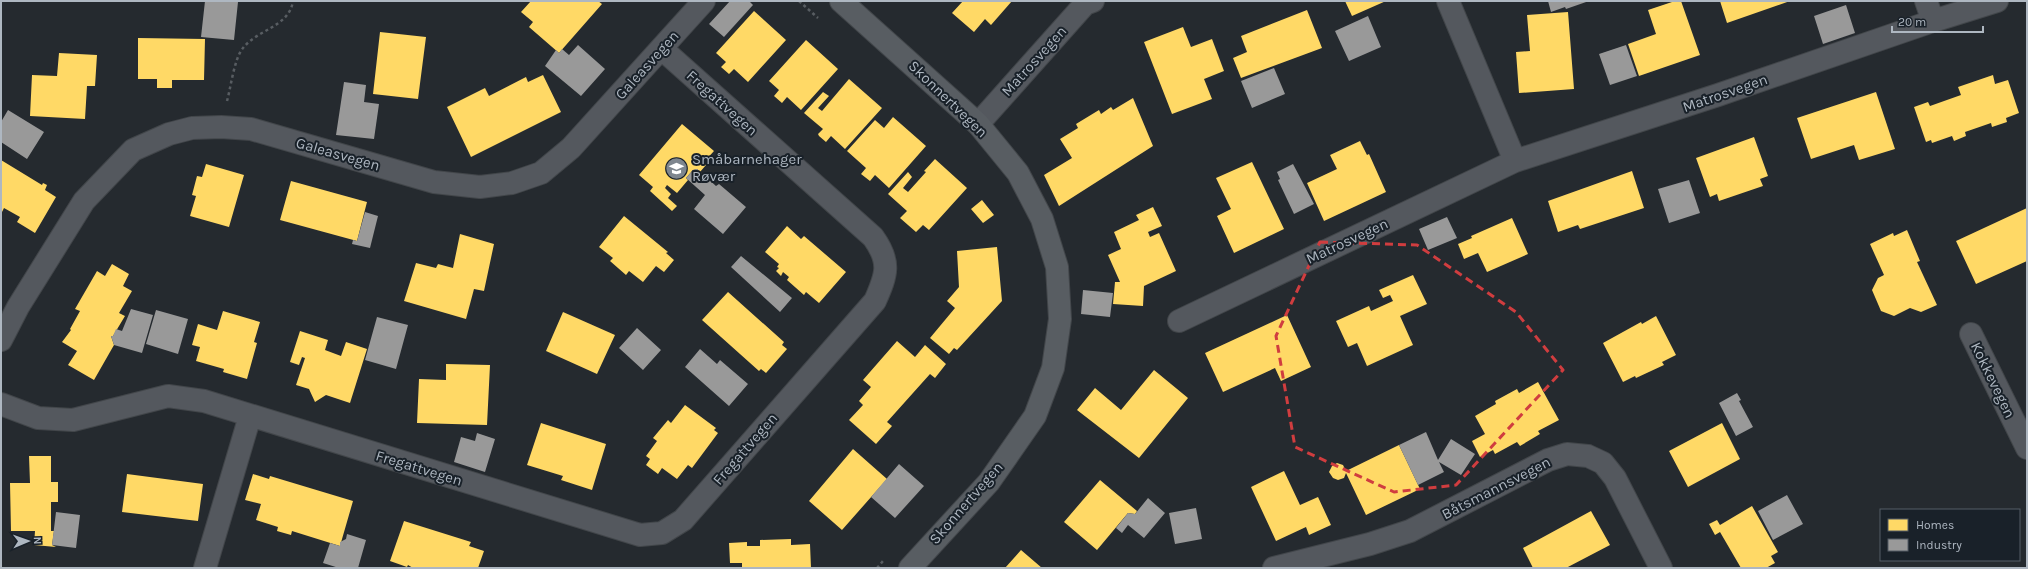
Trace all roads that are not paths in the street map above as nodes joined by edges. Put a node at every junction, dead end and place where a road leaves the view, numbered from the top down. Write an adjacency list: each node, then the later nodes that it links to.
1 (704, 1): 7 (street, Galeasvegen)
2 (841, 1): 8 (street, Skonnertvegen)
3 (1448, 1): 9 (street)
4 (1997, 1): 6 (street, Matrosvegen)
5 (1087, 2): 8 (street, Matrosvegen)
6 (1930, 11): 9 (street, Matrosvegen)
7 (662, 49): 10 (street, Galeasvegen); 15 (street, Fregattvegen)
8 (978, 124): 18 (street, Skonnertvegen)
9 (1515, 161): 11 (street, Matrosvegen)
10 (9, 302): 13 (street, Galeasvegen)
11 (1179, 321)
12 (1971, 334): 16 (street, Kokkevegen)
13 (1, 340)
14 (1, 404): 15 (street, Fregattvegen)
15 (250, 416): 17 (street)
16 (2027, 448)
17 (205, 568)
18 (910, 568)
19 (1274, 568): 20 (street, Båtsmannsvegen)
20 (1661, 568)

